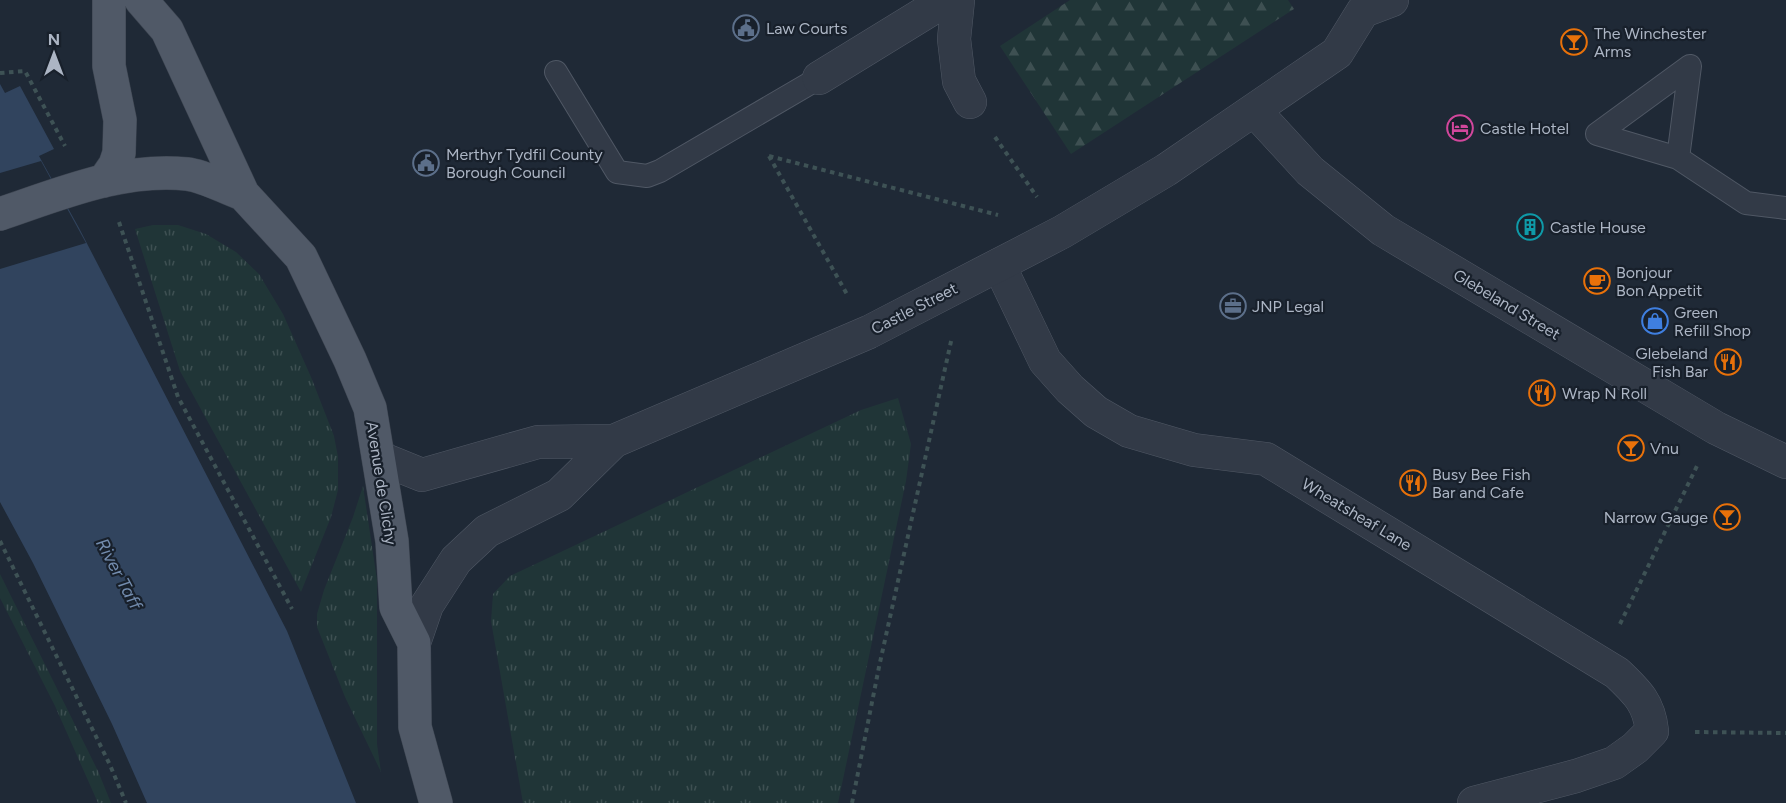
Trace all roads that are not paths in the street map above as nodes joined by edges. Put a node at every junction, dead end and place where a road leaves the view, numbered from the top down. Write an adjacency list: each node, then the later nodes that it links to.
1 (109, 0): 11 (main road)
2 (141, 0): 12 (main road, Avenue de Clichy)
3 (946, 0): 7 (street)
4 (958, 0): 8 (street)
5 (1372, 4): 9 (street, Castle Street)
6 (555, 72): 7 (lane)
7 (819, 78)
8 (970, 102)
9 (1254, 110): 15 (street, Castle Street); 18 (street, Glebeland Street)
10 (1678, 158): 10 (lane); 13 (lane)
11 (104, 181): 12 (main road, Avenue de Clichy); 14 (main road, Avenue de Clichy)
12 (243, 194): 17 (main road, Avenue de Clichy)
13 (1786, 208)
14 (0, 214)
15 (999, 265): 16 (street, Castle Street); 21 (street, Wheatsheaf Lane)
16 (614, 441): 17 (street, Castle Street); 19 (street)
17 (378, 454): 19 (main road, Avenue de Clichy)
18 (1786, 462)
19 (414, 642): 20 (main road, Avenue de Clichy)
20 (436, 803)
21 (1474, 803)

